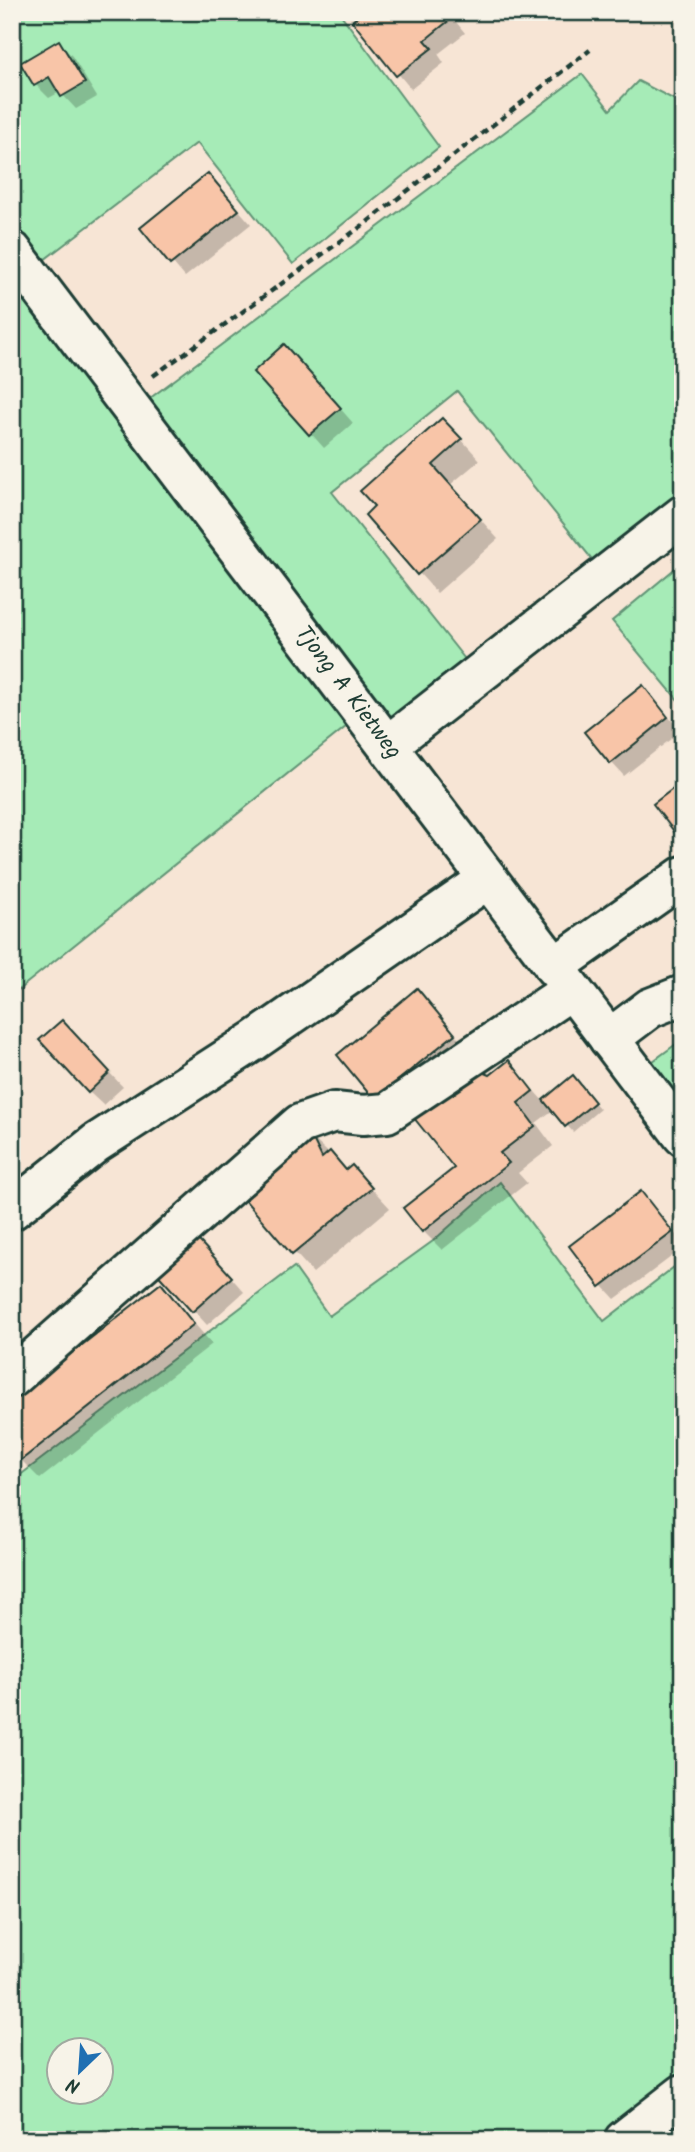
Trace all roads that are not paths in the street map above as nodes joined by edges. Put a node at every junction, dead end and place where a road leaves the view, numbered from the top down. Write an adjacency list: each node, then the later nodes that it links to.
1 (12, 251): 3 (street, Tjong A Kietweg)
2 (683, 515): 3 (street)
3 (388, 745): 4 (street, Tjong A Kietweg)
4 (488, 880): 6 (street, Tjong A Kietweg); 10 (street)
5 (679, 886): 6 (street)
6 (562, 978): 8 (street, Tjong A Kietweg); 11 (street)
7 (683, 995): 8 (street)
8 (609, 1039): 9 (street, Tjong A Kietweg)
9 (683, 1136)
10 (12, 1210)
11 (12, 1378)
12 (683, 2094): 13 (street)
13 (624, 2140)

